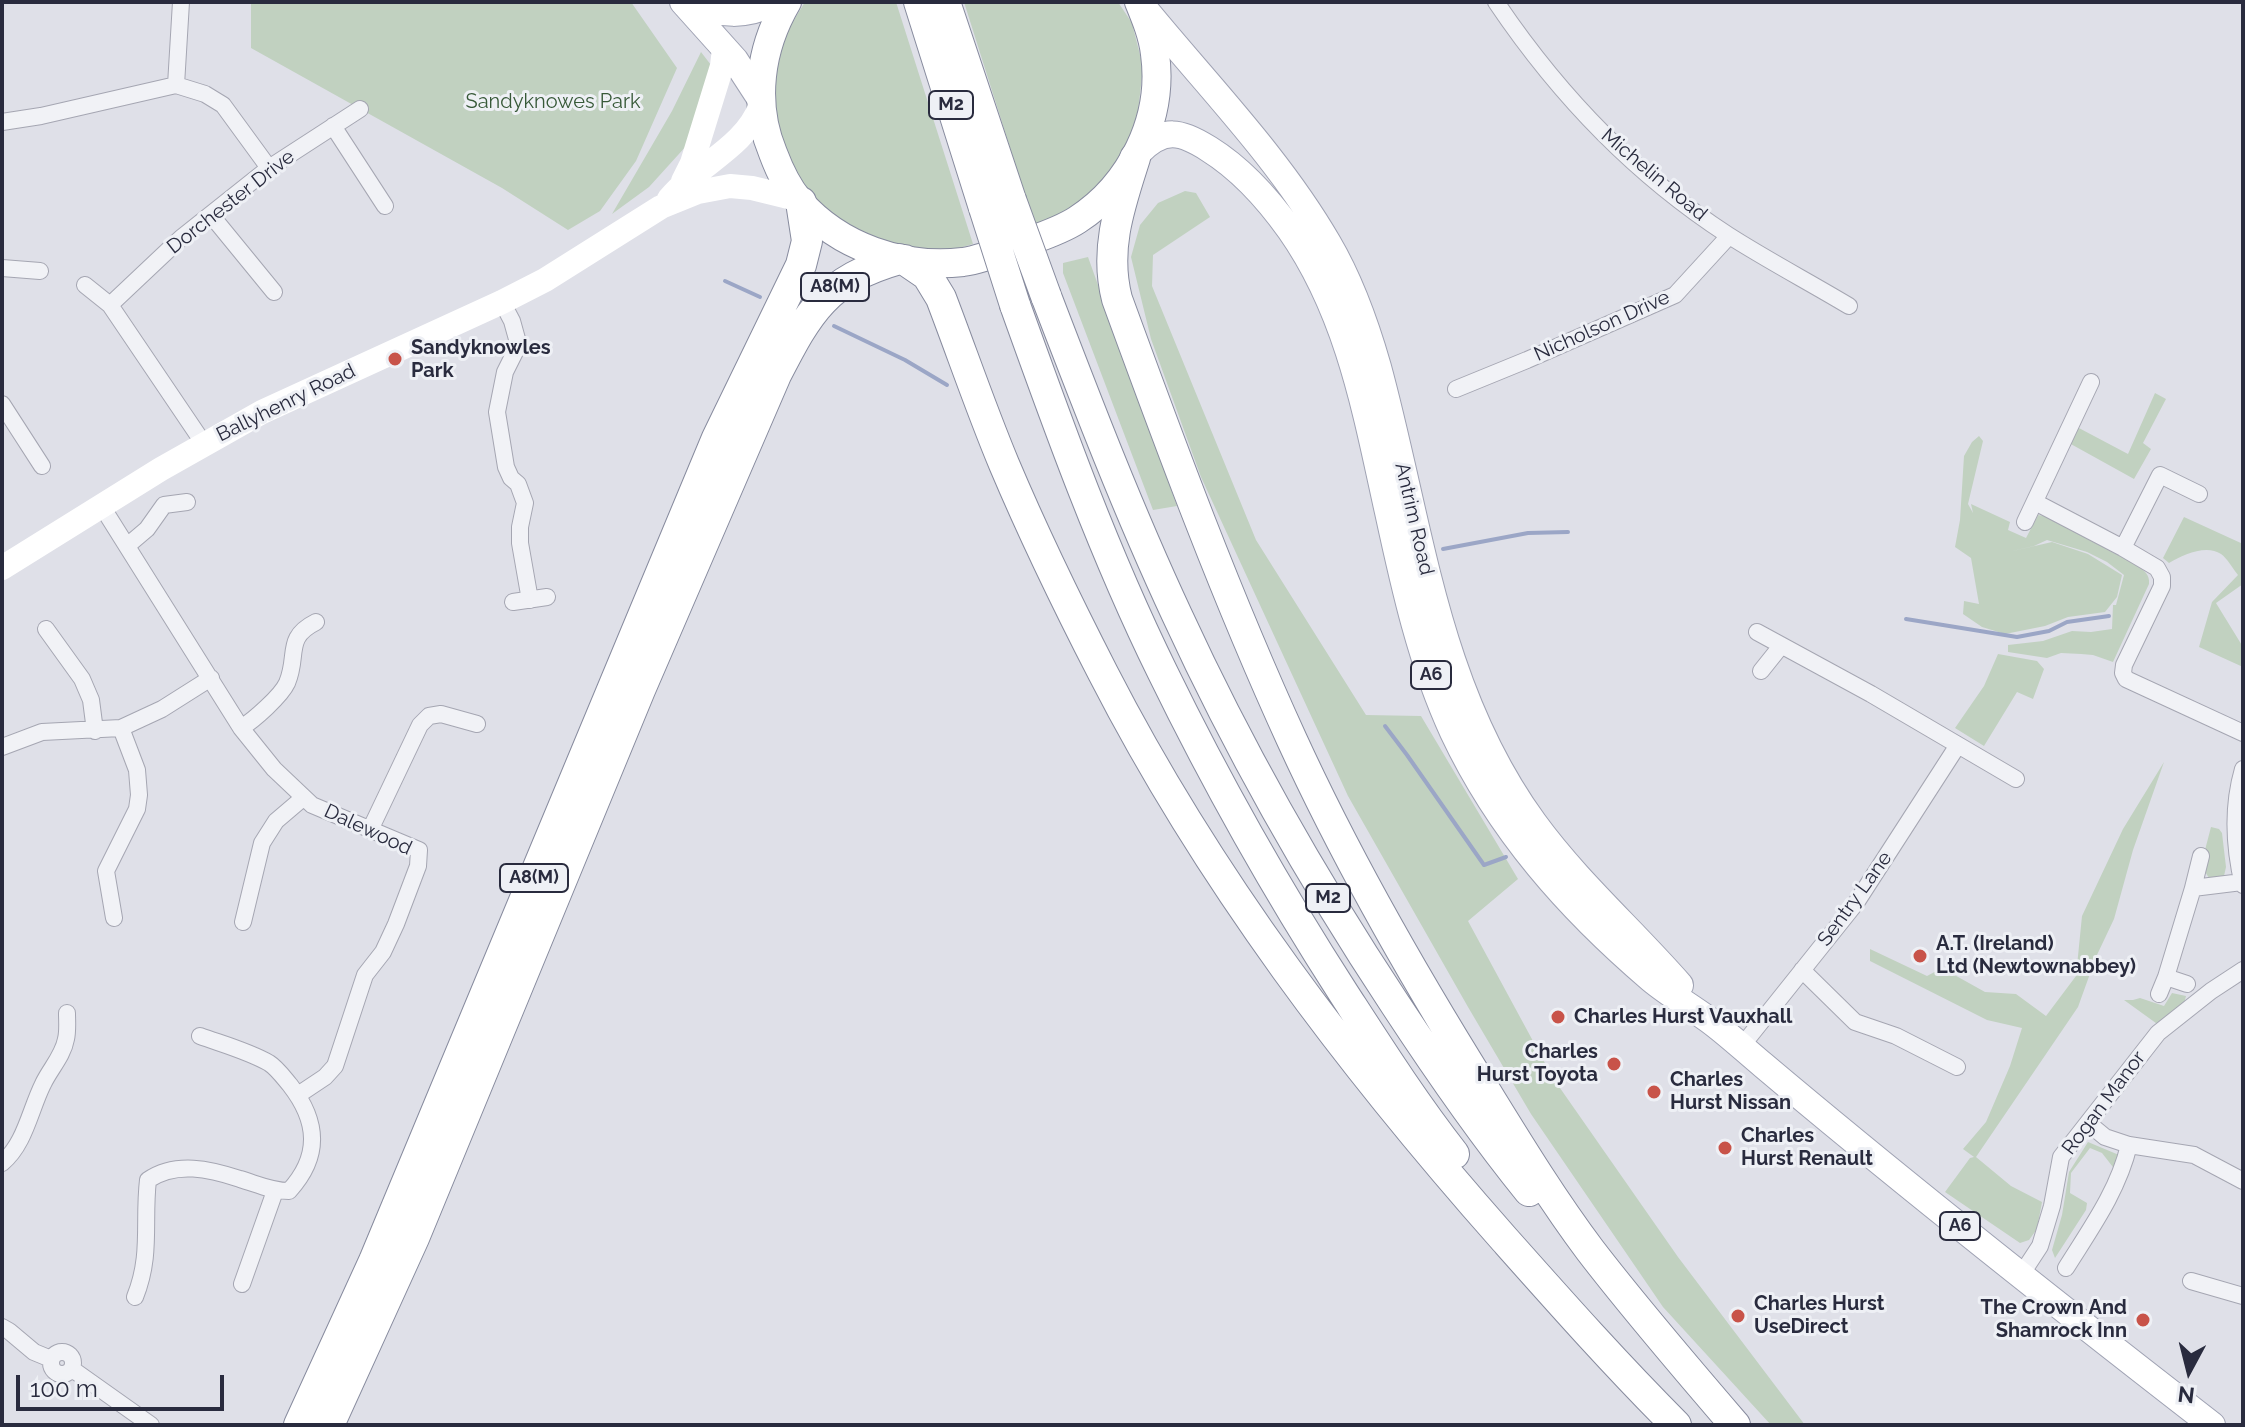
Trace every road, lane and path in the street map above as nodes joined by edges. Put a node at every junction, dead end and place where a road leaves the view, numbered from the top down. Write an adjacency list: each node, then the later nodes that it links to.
1 (181, 2): 11 (street)
2 (683, 2): 10 (main road, A6)
3 (690, 2): 4 (main road)
4 (776, 2)
5 (787, 2): 12 (highway, A6)
6 (919, 2): 20 (highway, M2)
7 (945, 2): 20 (highway, M2)
8 (1139, 2): 16 (highway, A6); 75 (main road, Antrim Road / A6)
9 (1496, 2): 24 (street, Michelin Road)
10 (724, 48): 12 (main road, A6); 18 (main road)
11 (176, 85): 14 (street); 17 (street)
12 (761, 102): 18 (main road, Ballyhenry Road); 19 (highway, A6)
13 (360, 109): 15 (street, Dorchester Drive)
14 (2, 122)
15 (333, 126): 17 (street, Dorchester Drive); 21 (street)
16 (1137, 155): 25 (highway, A6); 75 (main road, Antrim Road / A6); 96 (highway)
17 (269, 168): 23 (street, Dorchester Drive)
18 (682, 183): 22 (main road, Ballyhenry Road)
19 (799, 200): 22 (main road, Ballyhenry Road); 25 (highway, A6); 93 (highway, A8(M))
20 (997, 204): 95 (highway, M2, bridge); 96 (highway, M2, bridge)
21 (385, 206)
22 (661, 207): 30 (main road, Ballyhenry Road)
23 (211, 215): 29 (street); 31 (street, Dorchester Drive)
24 (1729, 236): 32 (street, Michelin Road); 34 (street, Nicholson Drive)
25 (902, 260): 94 (highway, A8(M)); 95 (highway)
26 (2, 268): 27 (street)
27 (40, 271)
28 (85, 285): 31 (street)
29 (274, 292)
30 (502, 302): 36 (main road, Ballyhenry Road); 46 (street)
31 (110, 305): 36 (street)
32 (1849, 306)
33 (2091, 382): 40 (street)
34 (1456, 389)
35 (2, 404): 37 (street)
36 (204, 444): 41 (main road, Ballyhenry Road)
37 (42, 466)
38 (2199, 494): 44 (street)
39 (187, 502): 43 (street)
40 (2035, 502): 42 (street); 44 (street)
41 (101, 505): 43 (street, Dalewood); 45 (main road, Ballyhenry Road)
42 (2025, 522)
43 (127, 546): 52 (street, Dalewood)
44 (2123, 548): 57 (street)
45 (2, 568)
46 (547, 597)
47 (316, 622): 55 (street)
48 (46, 629): 56 (street)
49 (1757, 632): 50 (street)
50 (1781, 646): 51 (street); 58 (street)
51 (1761, 671)
52 (211, 678): 54 (street); 55 (street, Dalewood)
53 (477, 724): 63 (street)
54 (121, 728): 56 (street); 67 (street)
55 (241, 728): 62 (street, Dalewood)
56 (95, 731): 59 (street)
57 (2243, 733)
58 (1958, 745): 61 (street); 69 (street, Sentry Lane)
59 (2, 747)
60 (2243, 769): 65 (street)
61 (2013, 772)
62 (303, 798): 63 (street, Dalewood); 68 (street)
63 (370, 830): 79 (street, Dalewood)
64 (2201, 856): 66 (street)
65 (2242, 883): 66 (street)
66 (2193, 888): 71 (street)
67 (114, 918)
68 (243, 922)
69 (1802, 970): 77 (street, Sentry Lane); 78 (street)
70 (2243, 970): 80 (street, Rogan Manor)
71 (2166, 977): 72 (street); 73 (street)
72 (2187, 984)
73 (2159, 994)
74 (67, 1013): 82 (street)
75 (1712, 1022): 77 (main road, Antrim Road / A6)
76 (200, 1036): 79 (street)
77 (1741, 1047): 86 (main road, Antrim Road / A6)
78 (1957, 1067)
79 (298, 1095): 84 (street)
80 (2088, 1123): 81 (street); 86 (street, Rogan Manor)
81 (2129, 1145): 83 (street); 85 (street)
82 (2, 1163)
83 (2243, 1181)
84 (275, 1191): 88 (street); 90 (street)
85 (2066, 1268)
86 (2021, 1275): 97 (main road, Antrim Road / A6)
87 (2191, 1281): 89 (street)
88 (242, 1284)
89 (2243, 1296)
90 (135, 1297)
91 (2, 1327): 92 (street)
92 (151, 1425)
93 (299, 1425)
94 (329, 1425)
95 (1678, 1425)
96 (1734, 1425)
97 (2212, 1425)

